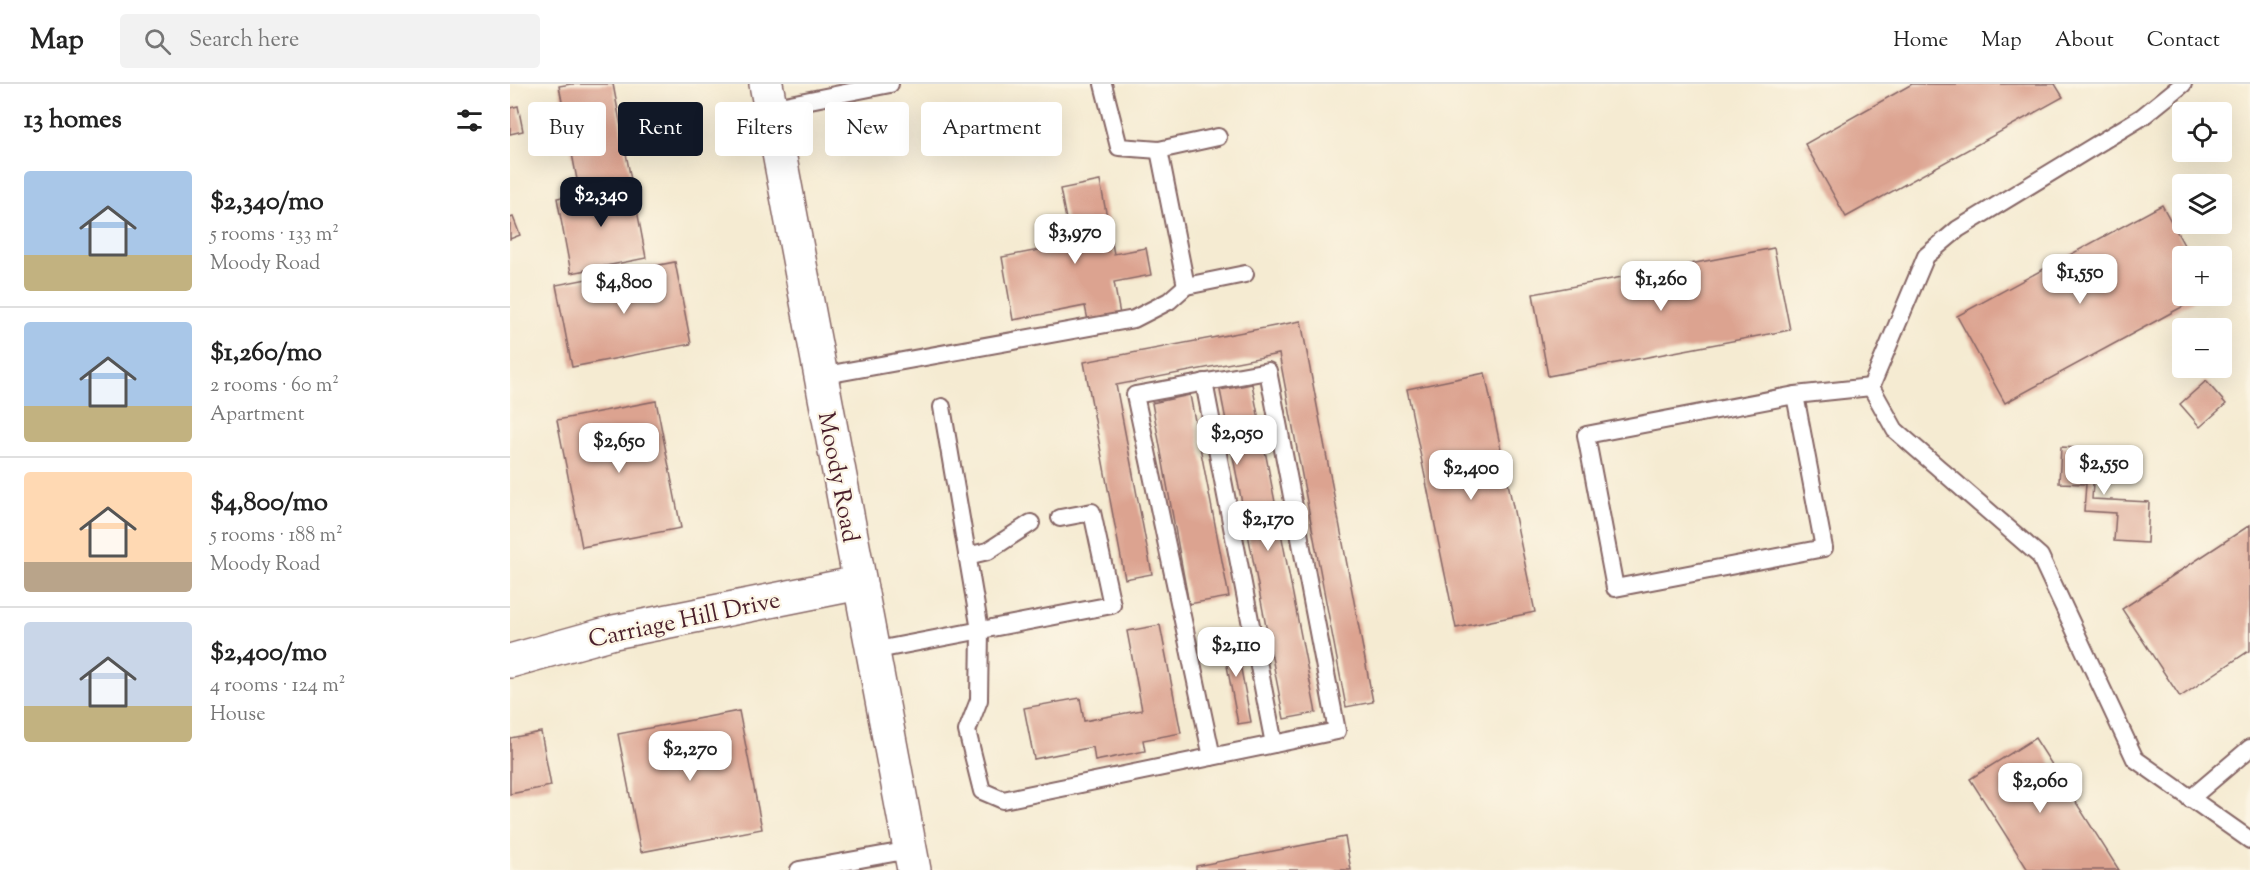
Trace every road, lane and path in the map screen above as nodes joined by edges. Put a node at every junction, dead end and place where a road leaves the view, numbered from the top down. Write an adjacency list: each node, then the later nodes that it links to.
1 (890, 84): 4 (lane)
2 (1102, 84): 6 (lane)
3 (2183, 84): 11 (lane)
4 (768, 96): 9 (main road, Moody Road)
5 (1218, 137): 6 (lane)
6 (1159, 150): 8 (lane)
7 (1245, 274): 8 (lane)
8 (1186, 286): 9 (lane)
9 (820, 376): 17 (main road, Moody Road)
10 (1204, 382): 21 (lane); 21 (lane); 23 (lane)
11 (1871, 387): 12 (lane); 24 (lane)
12 (1795, 395): 12 (lane)
13 (942, 407): 16 (lane)
14 (1060, 518): 18 (lane)
15 (1031, 522): 16 (lane)
16 (968, 556): 18 (lane)
17 (859, 583): 19 (main road, Moody Road); 20 (main road, Carriage Hill Drive)
18 (980, 630): 19 (lane); 23 (lane)
19 (872, 651): 26 (main road, Moody Road)
20 (510, 661)
21 (1274, 744): 23 (lane)
22 (2250, 748): 24 (lane)
23 (1212, 757)
24 (2190, 799): 25 (lane)
25 (2250, 840)
26 (912, 860): 27 (lane)
27 (799, 870)

